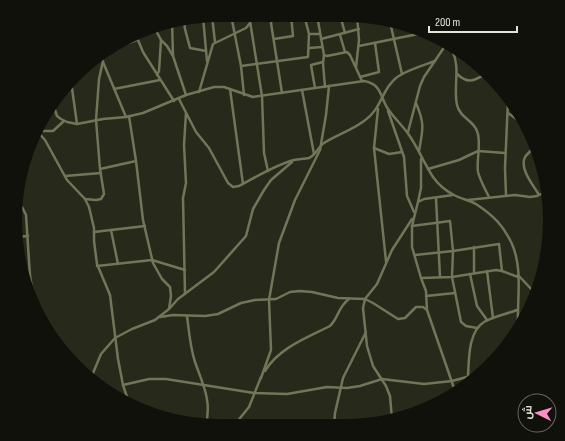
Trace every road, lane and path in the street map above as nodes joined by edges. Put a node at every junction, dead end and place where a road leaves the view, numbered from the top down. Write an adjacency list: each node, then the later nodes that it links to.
1 (213, 22): 27 (street)
2 (232, 22): 16 (street)
3 (250, 22): 16 (street); 43 (street)
4 (271, 22): 22 (street)
5 (292, 22): 22 (street)
6 (306, 22): 18 (street)
7 (318, 22): 19 (street)
8 (342, 22): 17 (street)
9 (358, 22): 14 (street)
10 (204, 23): 33 (street)
11 (185, 26): 33 (street)
12 (172, 28): 37 (street)
13 (391, 28): 24 (street)
14 (358, 29): 17 (street); 29 (street)
15 (157, 33): 26 (street)
16 (234, 33): 27 (street); 44 (street)
17 (345, 33): 20 (street)
18 (309, 34): 19 (street); 31 (street)
19 (320, 34): 23 (street)
20 (340, 35): 23 (street); 34 (street)
21 (413, 35): 24 (street)
22 (274, 39): 39 (street)
23 (321, 39): 30 (street)
24 (394, 39): 28 (street); 46 (street)
25 (137, 40): 48 (street)
26 (160, 40): 37 (street); 48 (street)
27 (215, 42): 42 (street)
28 (375, 43): 29 (street); 49 (street)
29 (359, 46): 45 (street)
30 (322, 47): 31 (street); 36 (street)
31 (309, 48): 39 (street)
32 (443, 49): 40 (street)
33 (206, 51): 42 (street)
34 (345, 52): 36 (street); 45 (street)
35 (453, 54): 47 (street)
36 (324, 55): 41 (street)
37 (173, 56): 62 (street)
38 (103, 61): 56 (street); 76 (street)
39 (277, 61): 43 (street); 60 (street)
40 (435, 61): 46 (street); 67 (street)
41 (323, 62): 53 (street); 54 (street)
42 (207, 63): 59 (street)
43 (256, 64): 44 (street); 63 (street)
44 (241, 66): 61 (street)
45 (356, 67): 49 (street)
46 (402, 74): 64 (street)
47 (457, 74): 50 (street); 85 (street)
48 (157, 75): 51 (street)
49 (360, 76): 52 (street)
50 (481, 76)
51 (160, 80): 56 (street); 66 (street)
52 (362, 81): 53 (street); 64 (street)
53 (327, 86): 54 (street); 82 (street)
54 (315, 88): 58 (street)
55 (72, 89): 78 (street)
56 (114, 89): 74 (street)
57 (230, 89): 59 (street); 61 (street); 98 (street)
58 (302, 90): 60 (street); 89 (street)
59 (199, 92): 62 (street)
60 (282, 93): 63 (street)
61 (244, 95): 63 (street)
62 (186, 96): 65 (street)
63 (262, 96): 95 (street)
64 (382, 97): 68 (street); 70 (street)
65 (179, 99): 66 (street); 72 (street)
66 (174, 100): 74 (street)
67 (416, 103): 80 (street); 84 (street)
68 (378, 108): 82 (street); 83 (street)
69 (508, 108): 73 (street)
70 (388, 109): 80 (street); 87 (street)
71 (55, 110): 77 (street)
72 (186, 111): 98 (street); 125 (street)
73 (508, 113): 75 (street); 88 (street)
74 (127, 117): 76 (street); 92 (street)
75 (514, 117)
76 (96, 120): 78 (street); 93 (street)
77 (64, 121): 78 (street); 79 (street)
78 (77, 124)
79 (43, 131)
80 (408, 133): 84 (street)
81 (41, 135): 97 (street)
82 (322, 144): 89 (street); 141 (street)
83 (374, 148): 87 (street); 122 (street)
84 (418, 151): 90 (street)
85 (478, 151): 88 (street); 94 (street); 102 (street)
86 (530, 151): 101 (street)
87 (402, 152): 108 (street)
88 (505, 153): 100 (street)
89 (314, 154): 91 (street)
90 (421, 158): 94 (street); 106 (street)
91 (294, 160): 95 (street); 137 (street)
92 (136, 162): 93 (street); 111 (street)
93 (100, 169): 96 (street)
94 (428, 169): 99 (street)
95 (268, 171): 98 (street)
96 (101, 173): 97 (street); 104 (street)
97 (64, 176): 104 (street)
98 (243, 184)
99 (454, 195): 103 (street); 105 (street)
100 (506, 195): 101 (street); 102 (street)
101 (539, 195)
102 (489, 197): 105 (street)
103 (436, 198): 106 (street); 110 (street)
104 (85, 199): 114 (street)
105 (467, 200): 132 (street)
106 (418, 202): 108 (street)
107 (22, 208): 116 (street)
108 (415, 212): 109 (street)
109 (413, 217): 112 (street); 122 (street)
110 (437, 222): 112 (street); 118 (street); 119 (street)
111 (145, 226): 113 (street); 121 (street)
112 (412, 226): 120 (street)
113 (111, 230): 114 (street); 123 (street)
114 (94, 232): 124 (street)
115 (23, 236): 116 (street)
116 (28, 236): 130 (street)
117 (474, 247): 118 (street); 127 (street); 128 (street)
118 (453, 251): 119 (street); 131 (street)
119 (438, 253): 120 (street); 133 (street)
120 (415, 255): 134 (street)
121 (152, 260): 123 (street); 125 (street); 142 (street)
122 (386, 262): 140 (street)
123 (118, 264): 124 (street)
124 (97, 266): 152 (street)
125 (185, 270): 137 (street)
126 (487, 271): 127 (street); 128 (street); 148 (street)
127 (502, 271): 132 (street)
128 (474, 273): 129 (street)
129 (470, 274): 131 (street); 149 (street)
130 (30, 275)
131 (452, 276): 133 (street); 136 (street)
132 (518, 276): 135 (street); 144 (street)
133 (440, 277): 134 (street)
134 (421, 278): 138 (street)
135 (530, 288)
136 (455, 293): 138 (street); 150 (street)
137 (185, 294): 142 (street)
138 (426, 296): 143 (street)
139 (349, 299): 140 (street); 141 (street); 155 (street)
140 (364, 299): 143 (street); 151 (street)
141 (269, 300): 145 (street); 155 (street)
142 (169, 309): 146 (street)
143 (427, 310): 158 (street)
144 (517, 310): 147 (street); 148 (street)
145 (187, 316): 146 (street); 160 (street)
146 (159, 317): 152 (street)
147 (517, 317)
148 (493, 318): 149 (street)
149 (487, 320): 150 (street)
150 (477, 328): 154 (street)
151 (366, 332): 157 (street); 162 (street)
152 (115, 338): 153 (street); 159 (street)
153 (93, 372)
154 (468, 375)
155 (261, 378): 163 (street)
156 (465, 378): 158 (street)
157 (382, 379): 158 (street); 162 (street); 165 (street)
158 (452, 381): 161 (street)
159 (123, 385): 160 (street); 164 (street)
160 (204, 385): 163 (street); 166 (street)
161 (454, 387)
162 (340, 388): 163 (street); 168 (street)
163 (254, 393): 167 (street)
164 (126, 395)
165 (391, 413)
166 (207, 419)
167 (239, 419)
168 (335, 419)

